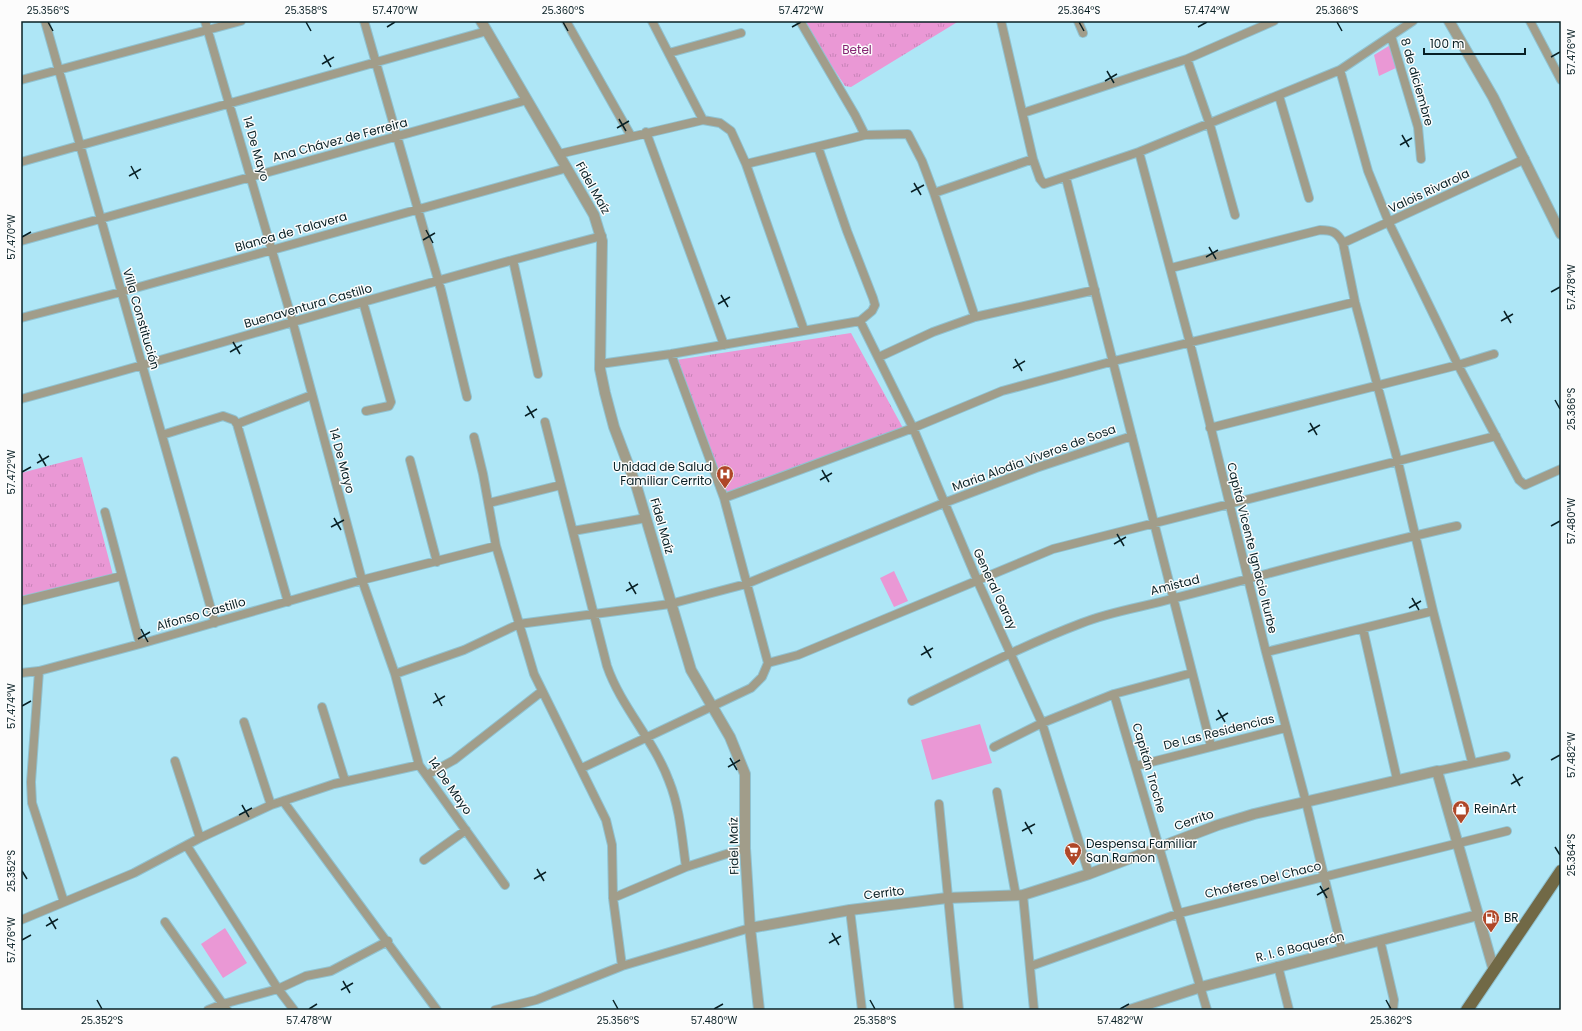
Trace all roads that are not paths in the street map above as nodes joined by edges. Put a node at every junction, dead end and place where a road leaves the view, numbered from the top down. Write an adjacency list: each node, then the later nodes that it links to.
1 (45, 21): 23 (street, Villa Constitución)
2 (205, 21): 15 (street, 14 De Mayo)
3 (241, 21): 15 (street)
4 (364, 21): 22 (street)
5 (482, 21): 16 (street, Fidel Maíz)
6 (566, 21): 35 (street)
7 (652, 21): 20 (street)
8 (800, 21): 34 (street)
9 (1001, 21): 30 (street)
10 (1078, 21): 18 (street)
11 (1274, 21): 21 (street)
12 (1414, 21): 19 (street)
13 (1449, 21): 43 (street)
14 (1530, 21): 26 (street)
15 (208, 30): 23 (street); 29 (street, 14 De Mayo)
16 (487, 31): 22 (street); 28 (street, Fidel Maíz)
17 (741, 33): 20 (street)
18 (1083, 33)
19 (1391, 36): 24 (street); 42 (street, 8 de diciembre)
20 (669, 53): 31 (street)
21 (1187, 59): 30 (street); 32 (street)
22 (376, 62): 29 (street); 36 (street)
23 (59, 69): 25 (street); 37 (street, Villa Constitución)
24 (1340, 70): 27 (street); 54 (street)
25 (21, 80)
26 (1561, 80)
27 (1279, 96): 32 (street); 50 (street)
28 (527, 100): 36 (street, Ana Chávez de Ferreira); 40 (street, Fidel Maíz)
29 (230, 103): 37 (street); 47 (street, 14 De Mayo)
30 (1022, 113): 41 (street)
31 (703, 120): 33 (street); 45 (street)
32 (1210, 125): 39 (street); 52 (street)
33 (646, 132): 35 (street); 73 (street)
34 (865, 135): 38 (street); 49 (street)
35 (631, 136): 40 (street)
36 (397, 138): 47 (street, Ana Chávez de Ferreira); 51 (street)
37 (81, 145): 44 (street); 53 (street, Villa Constitución)
38 (818, 148): 45 (street); 69 (street)
39 (1139, 152): 48 (street); 61 (street, Capitá Vicente Ignacio Iturbe)
40 (559, 154): 46 (street, Fidel Maíz)
41 (1033, 159): 48 (street); 49 (street)
42 (1421, 159)
43 (1525, 159): 54 (street, Valois Rivarola); 55 (street)
44 (21, 162)
45 (746, 164): 71 (street)
46 (567, 168): 51 (street, Blanca de Talavera); 56 (street, Fidel Maíz)
47 (252, 177): 53 (street, Ana Chávez de Ferreira); 59 (street, 14 De Mayo)
48 (1066, 178): 63 (street)
49 (934, 193): 68 (street)
50 (1308, 198)
51 (417, 209): 59 (street, Blanca de Talavera); 62 (street)
52 (1235, 215)
53 (101, 219): 57 (street, Ana Chávez de Ferreira); 64 (street, Villa Constitución)
54 (1389, 223): 58 (street, Valois Rivarola); 79 (street)
55 (1561, 234)
56 (602, 236): 60 (street, Buenaventura Castillo); 78 (street, Fidel Maíz)
57 (21, 241)
58 (1343, 243): 61 (street); 66 (street)
59 (272, 250): 64 (street, Blanca de Talavera); 70 (street, 14 De Mayo)
60 (513, 260): 62 (street, Buenaventura Castillo); 81 (street)
61 (1171, 268): 72 (street, Capitá Vicente Ignacio Iturbe)
62 (438, 280): 65 (street, Buenaventura Castillo); 84 (street)
63 (1095, 290): 68 (street); 77 (street)
64 (121, 292): 67 (street, Blanca de Talavera); 80 (street, Villa Constitución)
65 (363, 302): 70 (street, Buenaventura Castillo); 86 (street)
66 (1355, 302): 72 (street); 82 (street)
67 (21, 318)
68 (975, 318): 76 (street)
69 (860, 321): 71 (street); 76 (street, General Garay)
70 (293, 323): 80 (street, Buenaventura Castillo); 83 (street, 14 De Mayo)
71 (804, 330): 73 (street)
72 (1190, 343): 77 (street); 90 (street, Capitá Vicente Ignacio Iturbe)
73 (724, 345): 74 (street)
74 (671, 354): 78 (street); 99 (street)
75 (1494, 354): 79 (street)
76 (879, 357): 89 (street, General Garay)
77 (1114, 361): 89 (street); 92 (street)
78 (600, 364): 104 (street, Fidel Maíz)
79 (1458, 365): 82 (street); 93 (street)
80 (142, 366): 85 (street, Buenaventura Castillo); 91 (street, Villa Constitución)
81 (538, 374)
82 (1378, 386): 90 (street); 96 (street)
83 (312, 394): 88 (street); 113 (street, 14 De Mayo)
84 (467, 397)
85 (21, 399)
86 (366, 411)
87 (545, 422): 98 (street)
88 (237, 424): 91 (street); 118 (street)
89 (913, 428): 99 (street); 101 (street, General Garay)
90 (1210, 428): 102 (street, Capitá Vicente Ignacio Iturbe)
91 (162, 435): 122 (street, Villa Constitución)
92 (1132, 436): 101 (street, Maria Alodia Viveros de Sosa); 105 (street)
93 (1496, 436): 96 (street); 97 (street)
94 (474, 437): 100 (street)
95 (410, 460): 110 (street)
96 (1398, 462): 102 (street); 108 (street)
97 (1561, 469)
98 (561, 485): 100 (street); 107 (street)
99 (724, 498): 115 (street)
100 (489, 503): 109 (street)
101 (944, 503): 114 (street, General Garay); 115 (street, Maria Alodia Viveros de Sosa)
102 (1230, 504): 105 (street); 112 (street, Capitá Vicente Ignacio Iturbe)
103 (104, 512): 111 (street)
104 (646, 518): 107 (street); 119 (street, Fidel Maíz)
105 (1155, 522): 114 (street); 116 (street)
106 (1456, 526): 108 (street, Amistad)
107 (573, 531): 121 (street)
108 (1414, 536): 112 (street, Amistad); 120 (street)
109 (496, 546): 110 (street, Alfonso Castillo); 123 (street)
110 (437, 562): 113 (street, Alfonso Castillo)
111 (122, 576): 117 (street); 125 (street)
112 (1247, 578): 116 (street, Amistad); 126 (street, Capitá Vicente Ignacio Iturbe)
113 (362, 580): 118 (street, Alfonso Castillo); 132 (street, 14 De Mayo)
114 (978, 582): 127 (street, General Garay); 128 (street)
115 (746, 584): 119 (street, Maria Alodia Viveros de Sosa); 128 (street)
116 (1174, 599): 127 (street, Amistad); 131 (street)
117 (21, 601)
118 (288, 602): 122 (street, Alfonso Castillo)
119 (670, 604): 121 (street, Maria Alodia Viveros de Sosa); 136 (street, Fidel Maíz)
120 (1433, 611): 124 (street); 146 (street)
121 (594, 615): 123 (street, Maria Alodia Viveros de Sosa); 141 (street)
122 (215, 623): 125 (street, Alfonso Castillo)
123 (519, 624): 132 (street, Maria Alodia Viveros de Sosa); 133 (street)
124 (1363, 629): 126 (street); 152 (street)
125 (140, 644): 129 (street, Alfonso Castillo)
126 (1266, 652): 140 (street, Capitá Vicente Ignacio Iturbe)
127 (1012, 653): 135 (street, Amistad); 139 (street, General Garay)
128 (768, 663): 136 (street)
129 (39, 671): 130 (street, Alfonso Castillo); 175 (street)
130 (21, 673)
131 (1192, 673): 134 (street); 142 (street)
132 (396, 674): 147 (street, 14 De Mayo)
133 (541, 692): 149 (street); 151 (street)
134 (1114, 694): 139 (street); 148 (street, Capitán Troche)
135 (912, 701)
136 (712, 704): 141 (street); 165 (street, Fidel Maíz)
137 (322, 707): 153 (street)
138 (244, 722): 158 (street)
139 (1042, 723): 143 (street); 169 (street, General Garay)
140 (1285, 728): 142 (street, De Las Residencias); 156 (street, Capitá Vicente Ignacio Iturbe)
141 (647, 737): 149 (street); 167 (street)
142 (1211, 746): 148 (street, De Las Residencias)
143 (994, 747)
144 (1506, 756): 146 (street, Cerrito)
145 (175, 761): 161 (street)
146 (1472, 762): 150 (street, Cerrito)
147 (419, 764): 151 (street, 14 De Mayo); 153 (street)
148 (1136, 766): 164 (street, Capitán Troche)
149 (582, 768): 173 (street)
150 (1437, 771): 152 (street, Cerrito); 162 (street)
151 (427, 775): 159 (street, 14 De Mayo)
152 (1396, 780): 156 (street, Cerrito)
153 (345, 781): 155 (street)
154 (997, 792): 172 (street)
155 (284, 801): 158 (street); 183 (street)
156 (1306, 802): 164 (street, Cerrito); 170 (street, Capitá Vicente Ignacio Iturbe)
157 (939, 804): 174 (street)
158 (271, 805): 161 (street)
159 (466, 830): 166 (street); 171 (street, 14 De Mayo)
160 (1506, 831): 162 (street, Choferes Del Chaco)
161 (200, 838): 163 (street)
162 (1458, 842): 170 (street, Choferes Del Chaco); 178 (street)
163 (187, 846): 175 (street); 190 (street)
164 (1159, 846): 169 (street, Cerrito); 177 (street, Capitán Troche)
165 (745, 848): 167 (street); 181 (street, Fidel Maíz)
166 (424, 860)
167 (686, 867): 173 (street)
168 (1561, 871): 188 (main road)
169 (1089, 874): 172 (street, Cerrito)
170 (1324, 877): 177 (street, Choferes Del Chaco); 184 (street, Capitá Vicente Ignacio Iturbe)
171 (506, 885)
172 (1019, 895): 174 (street, Cerrito); 186 (street)
173 (613, 898): 185 (street)
174 (947, 898): 176 (street, Cerrito); 198 (street)
175 (64, 902): 179 (street)
176 (850, 910): 181 (street, Cerrito); 197 (street)
177 (1180, 913): 186 (street, Choferes Del Chaco); 189 (street, Capitán Troche)
178 (1478, 915): 182 (street, R. I. 6 Boquerón); 188 (street)
179 (21, 920)
180 (165, 922): 191 (street)
181 (750, 928): 185 (street); 196 (street, Fidel Maíz)
182 (1380, 940): 184 (street, R. I. 6 Boquerón); 203 (street)
183 (388, 941): 190 (street); 194 (street)
184 (1342, 950): 187 (street, R. I. 6 Boquerón)
185 (622, 966): 195 (street)
186 (1031, 966): 199 (street)
187 (1278, 966): 189 (street, R. I. 6 Boquerón); 202 (street)
188 (1494, 971): 204 (main road)
189 (1201, 987): 200 (street, R. I. 6 Boquerón); 201 (street, Capitán Troche)
190 (278, 989): 191 (street); 193 (street)
191 (225, 1007): 192 (street)
192 (208, 1010)
193 (294, 1010)
194 (437, 1010)
195 (495, 1010)
196 (759, 1010)
197 (862, 1010)
198 (959, 1010)
199 (1034, 1010)
200 (1130, 1010)
201 (1207, 1010)
202 (1289, 1010)
203 (1393, 1010)
204 (1467, 1010)

